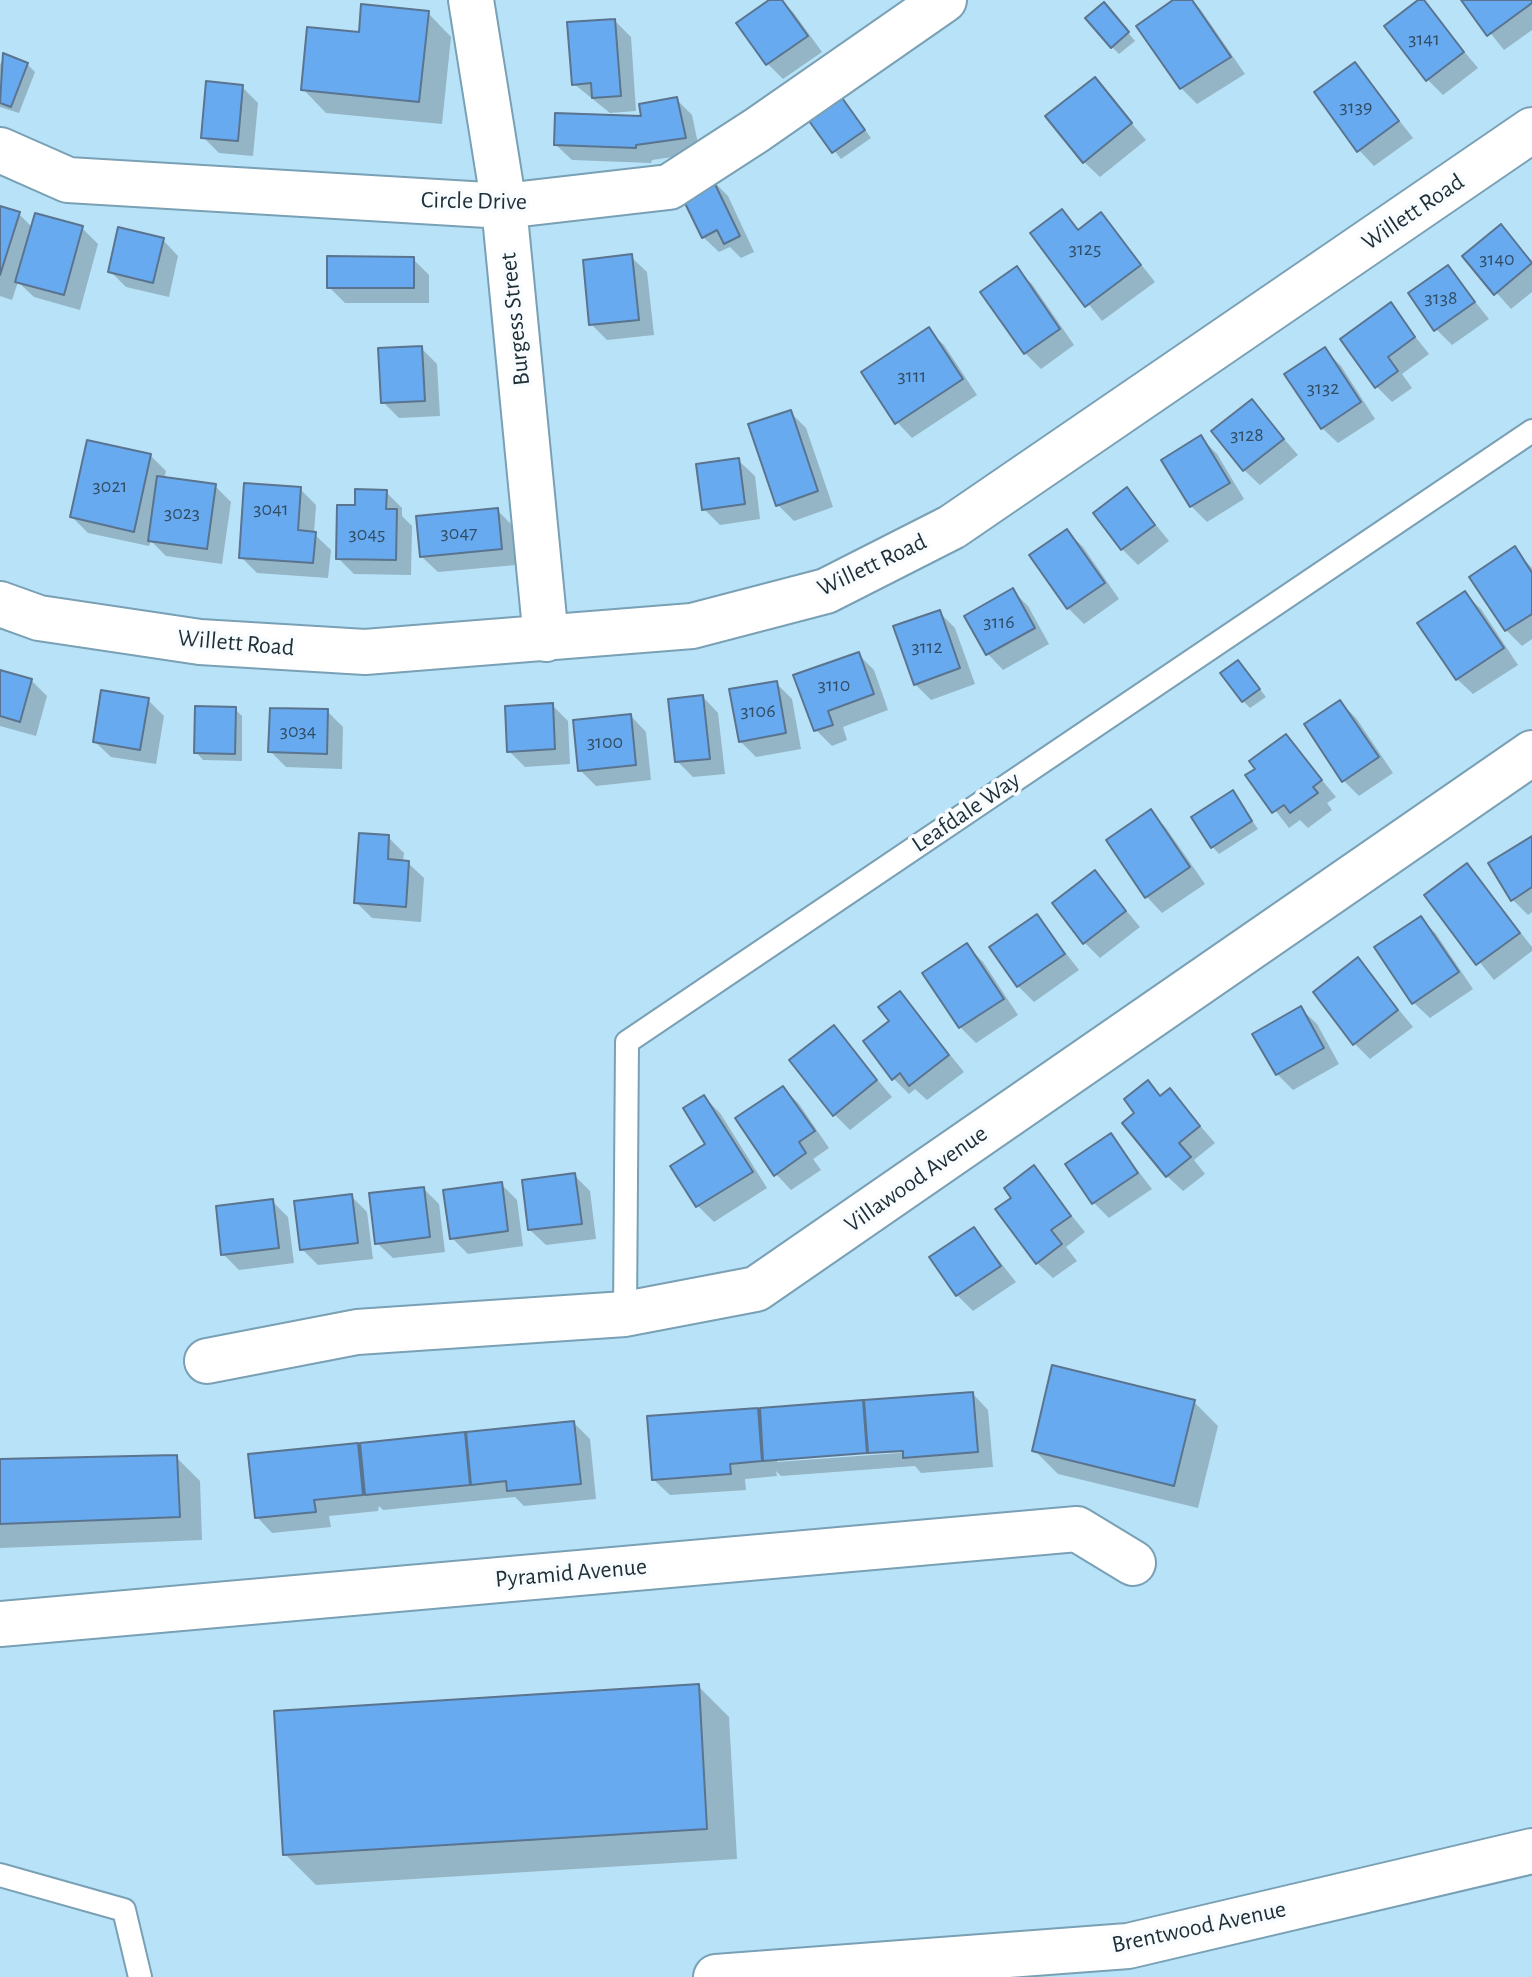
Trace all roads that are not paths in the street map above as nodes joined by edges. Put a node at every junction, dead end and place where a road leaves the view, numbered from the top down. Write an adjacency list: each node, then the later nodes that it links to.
1 (471, 0): 5 (street, Burgess Street)
2 (944, 0): 5 (street, Circle Drive)
3 (1532, 130): 8 (street, Willett Road)
4 (0, 150): 5 (street, Circle Drive)
5 (504, 206): 8 (street, Burgess Street)
6 (1532, 431): 10 (lane, Leafdale Way)
7 (0, 604): 8 (street, Willett Road)
8 (546, 639)
9 (1532, 753): 10 (street, Villawood Avenue)
10 (625, 1314): 11 (street, Villawood Avenue)
11 (207, 1361)
12 (1133, 1563): 13 (street, Pyramid Avenue)
13 (0, 1624)
14 (1532, 1851): 17 (street, Brentwood Avenue)
15 (0, 1875): 16 (lane)
16 (140, 1977)
17 (716, 1977)

